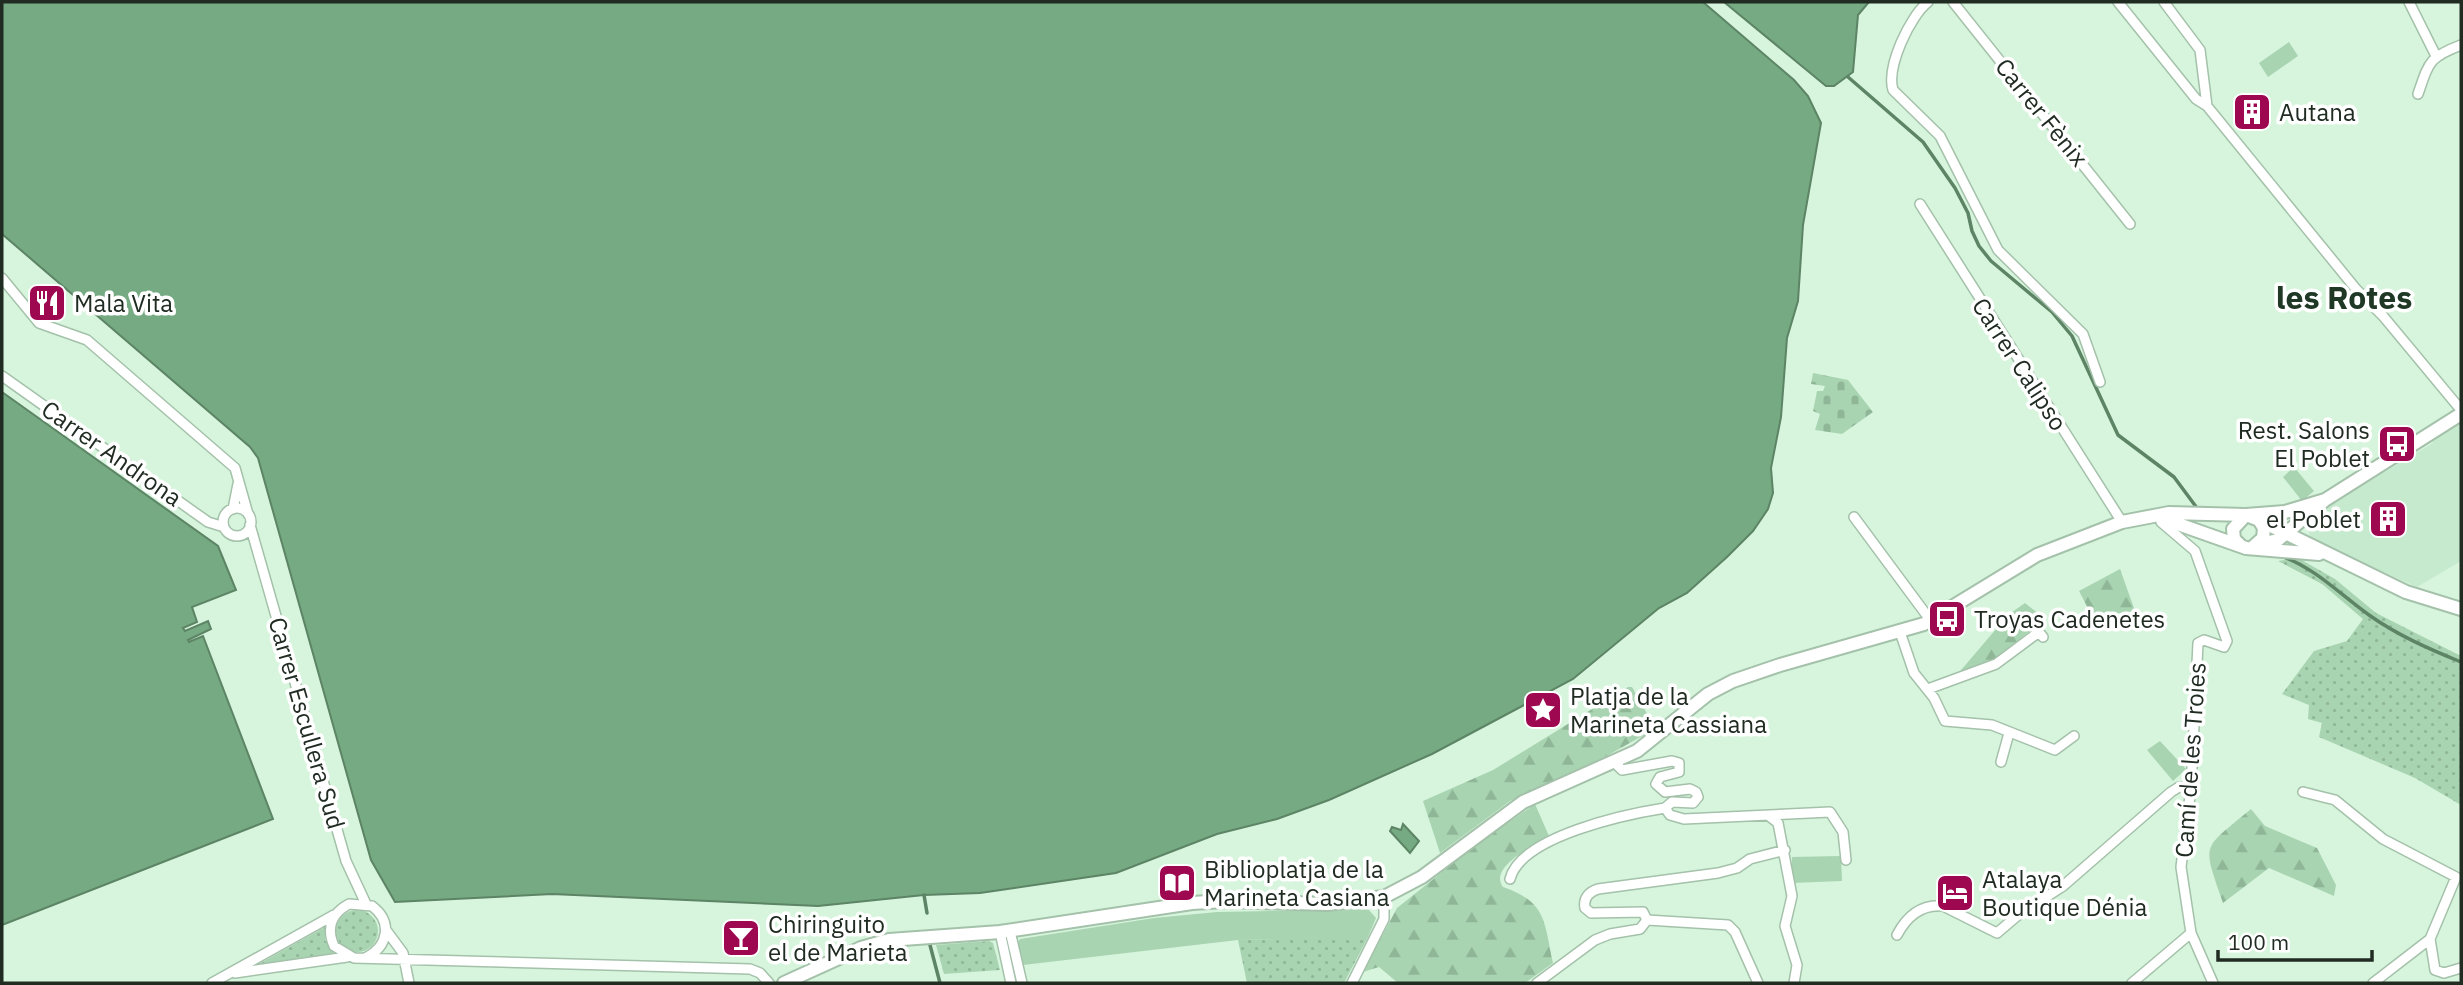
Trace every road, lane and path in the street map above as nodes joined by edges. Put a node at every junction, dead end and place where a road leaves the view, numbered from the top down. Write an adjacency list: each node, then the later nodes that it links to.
1 (1928, 2): 14 (street)
2 (1953, 2): 11 (street, Carrer Fènix)
3 (2118, 2): 9 (street)
4 (2164, 2): 9 (street)
5 (2409, 2): 7 (street)
6 (2461, 45): 7 (street)
7 (2435, 54): 8 (street)
8 (2418, 94)
9 (2207, 106): 15 (street)
10 (1920, 204): 24 (street, Carrer Calipso)
11 (2130, 224)
12 (4, 281): 16 (street)
13 (2, 376): 26 (street, Carrer Androna)
14 (2100, 382)
15 (2461, 412): 17 (street)
16 (235, 468): 18 (street); 19 (street)
17 (2325, 500): 20 (street); 27 (street)
18 (233, 509): 19 (street); 26 (street)
19 (248, 514): 25 (street)
20 (2246, 515): 22 (street); 23 (street); 29 (street)
21 (1854, 517): 33 (street)
22 (2146, 517): 24 (street); 29 (street); 41 (street, Camí de les Troies)
23 (2259, 520): 27 (street); 29 (street)
24 (2122, 522): 33 (street)
25 (250, 526): 28 (street); 31 (street, Carrer Escullera Sud)
26 (224, 527): 28 (street)
27 (2288, 533): 29 (street); 30 (street)
28 (240, 536): 31 (street, Carrer Escullera Sud)
29 (2253, 547): 30 (street)
30 (2330, 556): 32 (street)
31 (261, 563): 50 (street, Carrer Escullera Sud)
32 (2461, 609)
33 (1931, 621): 34 (street)
34 (1900, 632): 36 (street); 39 (street)
35 (2043, 637): 36 (street)
36 (1928, 689): 37 (street)
37 (2009, 733): 38 (street); 40 (street)
38 (2074, 736)
39 (1614, 762): 43 (street); 51 (street)
40 (2001, 762)
41 (2191, 788): 58 (street, Camí de les Troies); 59 (street)
42 (2303, 792): 48 (street)
43 (1665, 808): 44 (street); 49 (street)
44 (1769, 816): 45 (street); 46 (street)
45 (1785, 850): 55 (street); 75 (street)
46 (1846, 860)
47 (2461, 866): 48 (street)
48 (2456, 877): 60 (street)
49 (1510, 879)
50 (355, 884): 52 (street); 53 (street, Carrer Escullera Sud)
51 (1384, 897): 57 (street); 72 (street)
52 (349, 904): 53 (street); 54 (street)
53 (366, 904): 56 (street)
54 (335, 914): 61 (street); 65 (street)
55 (1647, 920): 73 (street); 74 (street)
56 (386, 930): 62 (street); 63 (street)
57 (1005, 932): 69 (street); 70 (street); 71 (street)
58 (2192, 933): 76 (street); 77 (street, Camí de les Troies)
59 (1897, 935)
60 (2430, 939): 64 (street); 78 (street)
61 (347, 957): 62 (street); 65 (street)
62 (367, 957): 63 (street)
63 (405, 960): 67 (street); 68 (street)
64 (2461, 968)
65 (230, 974): 66 (street)
66 (212, 983)
67 (409, 983)
68 (769, 983)
69 (785, 983)
70 (1012, 983)
71 (1022, 983)
72 (1352, 983)
73 (1537, 983)
74 (1758, 983)
75 (1794, 983)
76 (2132, 983)
77 (2213, 983)
78 (2373, 983)

